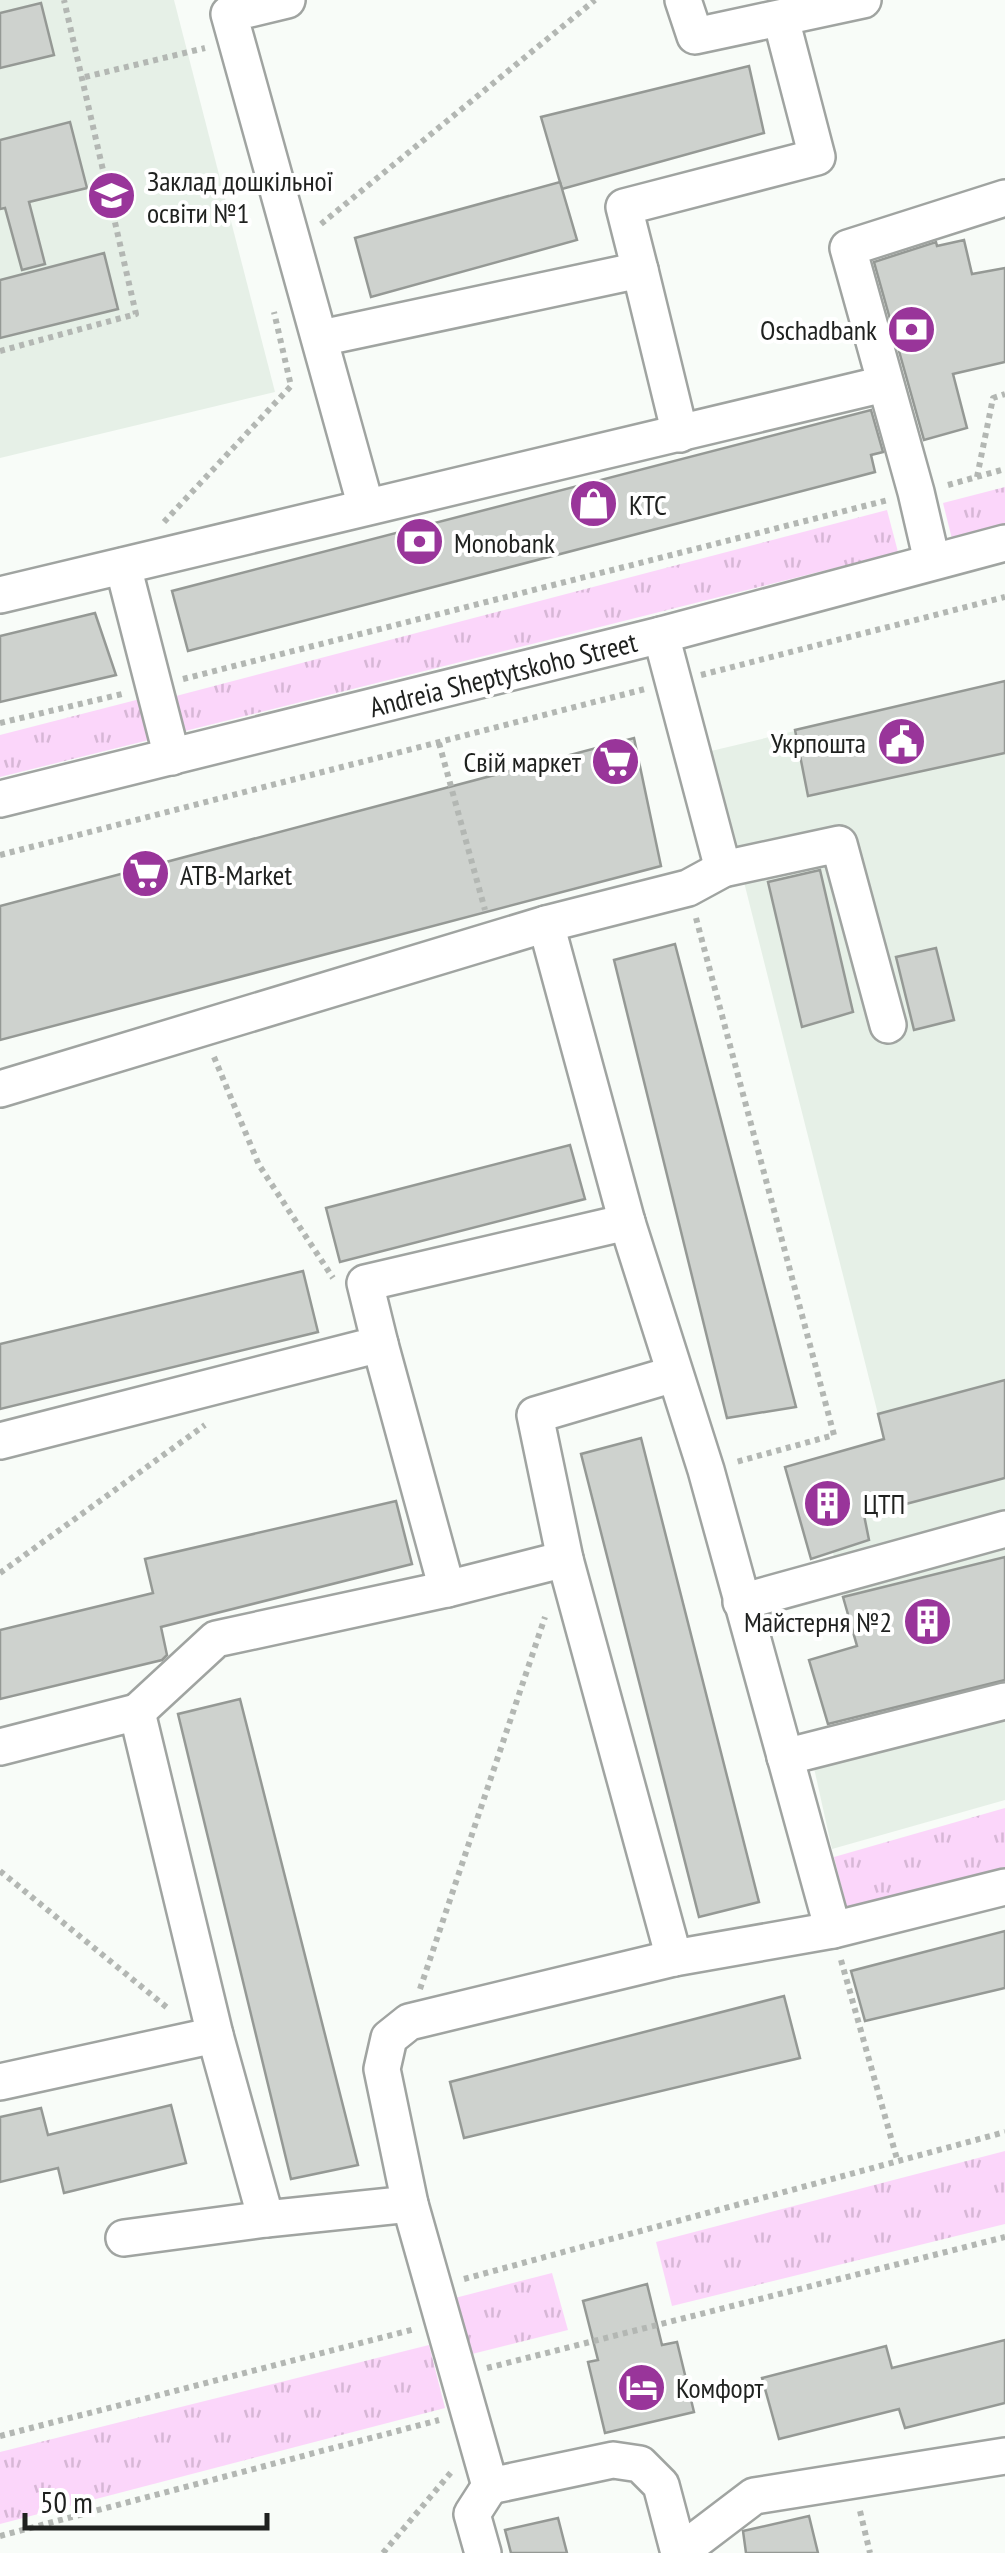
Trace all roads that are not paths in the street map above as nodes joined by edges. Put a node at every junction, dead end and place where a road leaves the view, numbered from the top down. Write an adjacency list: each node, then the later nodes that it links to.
1 (287, 0): 7 (street)
2 (683, 0): 4 (street)
3 (863, 0): 4 (street)
4 (781, 19): 6 (street)
5 (1005, 198): 8 (street)
6 (640, 270): 7 (street); 9 (street)
7 (320, 338): 10 (street)
8 (884, 384): 9 (street); 12 (street)
9 (680, 434): 10 (street)
10 (366, 507): 13 (street)
11 (1005, 543): 12 (street, Andreia Sheptytskoho Street)
12 (932, 561): 15 (street, Andreia Sheptytskoho Street)
13 (123, 566): 14 (street); 16 (street)
14 (0, 595)
15 (661, 635): 16 (street, Andreia Sheptytskoho Street); 18 (street)
16 (172, 757): 17 (street, Andreia Sheptytskoho Street)
17 (0, 799)
18 (724, 869): 19 (street); 20 (street)
19 (546, 924): 21 (street); 22 (street)
20 (888, 1025)
21 (0, 1089)
22 (627, 1222): 23 (street); 24 (street)
23 (380, 1344): 25 (street); 28 (street)
24 (674, 1374): 27 (street); 29 (street)
25 (0, 1442)
26 (1005, 1528): 29 (street)
27 (565, 1559): 28 (street); 36 (street)
28 (447, 1590): 31 (street)
29 (741, 1602): 33 (street)
30 (1005, 1701): 33 (street)
31 (138, 1712): 32 (street); 37 (street)
32 (0, 1747)
33 (785, 1757): 35 (street)
34 (1005, 1886): 35 (street)
35 (832, 1930): 36 (street)
36 (674, 1958): 39 (street)
37 (208, 2036): 38 (street); 40 (street)
38 (0, 2082)
39 (410, 2204): 40 (street); 43 (street)
40 (266, 2218): 41 (street)
41 (124, 2238)
42 (1005, 2456): 45 (street)
43 (490, 2486): 44 (street); 45 (street)
44 (482, 2553)
45 (679, 2553)

